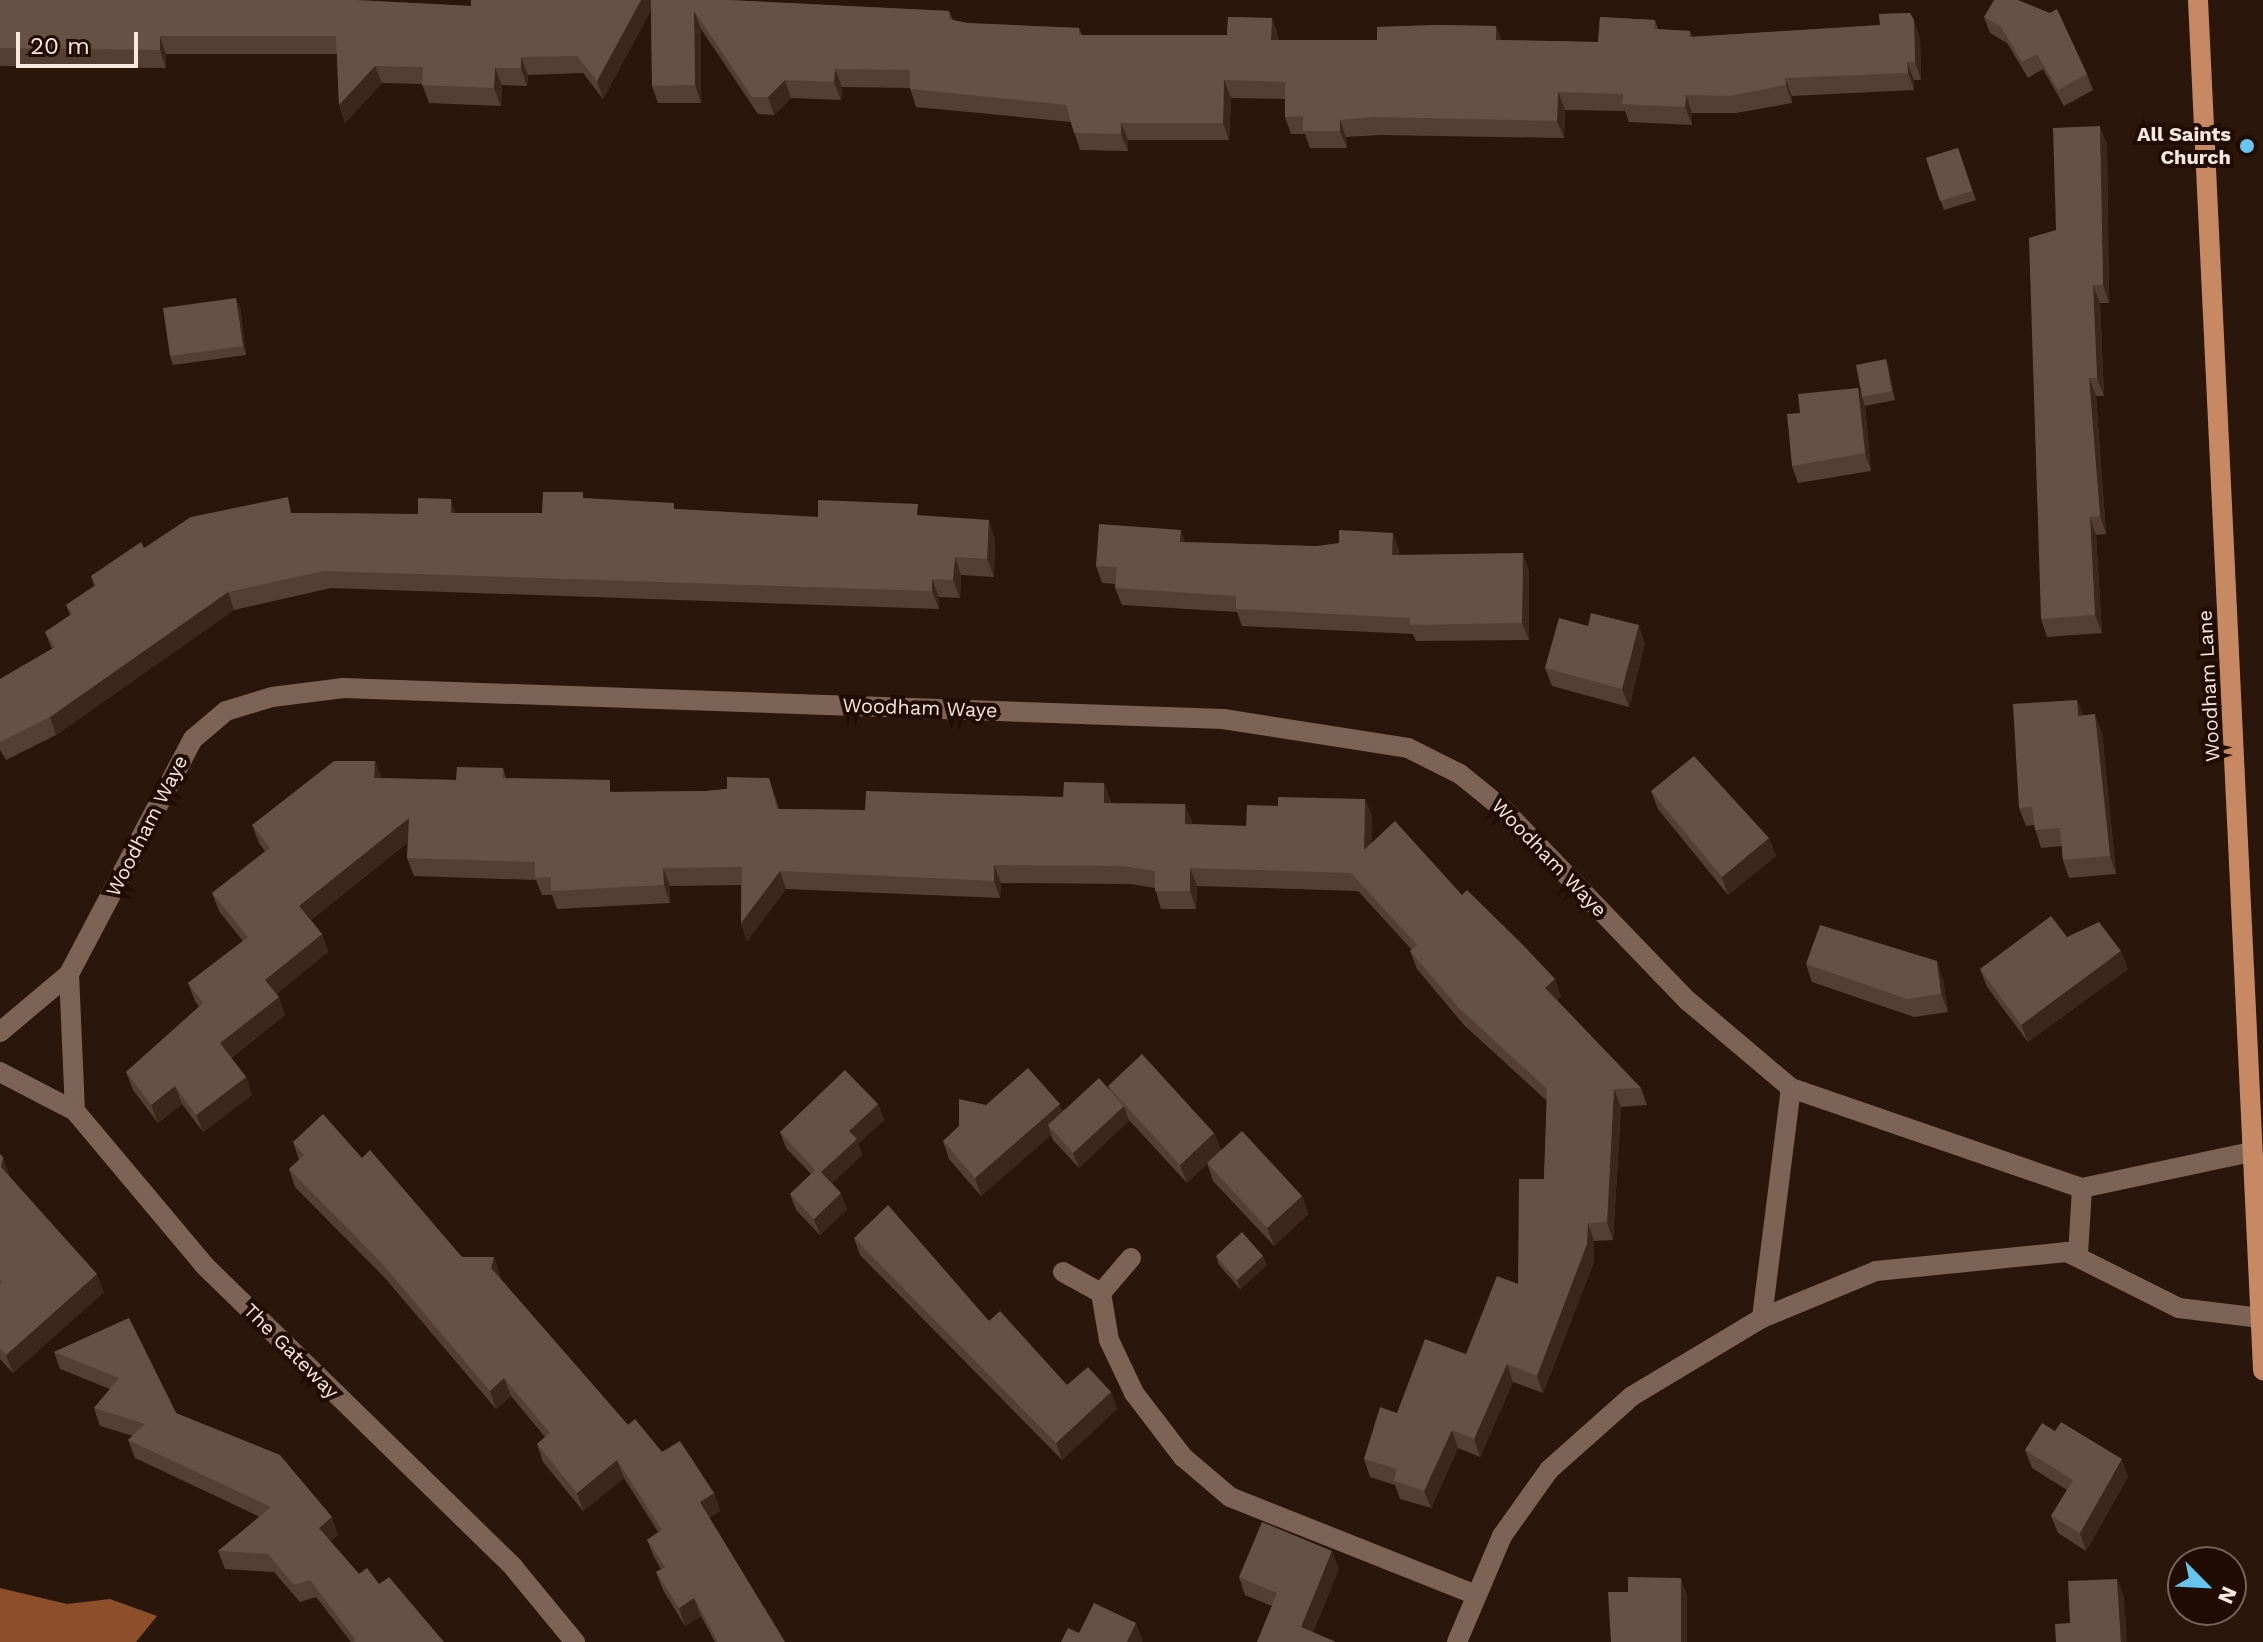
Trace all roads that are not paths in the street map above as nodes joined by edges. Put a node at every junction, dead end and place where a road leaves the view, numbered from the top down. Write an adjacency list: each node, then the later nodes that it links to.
1 (2198, 0): 7 (main road, Woodham Lane)
2 (69, 974): 3 (street); 5 (street, Woodham Waye); 6 (street)
3 (0, 1032)
4 (0, 1072): 6 (street, The Gateway)
5 (1791, 1088): 8 (street, Woodham Waye); 13 (street)
6 (75, 1111): 17 (street, The Gateway)
7 (2252, 1152): 8 (street); 14 (main road, Woodham Lane)
8 (2082, 1188): 9 (street)
9 (2078, 1254): 13 (street); 14 (street)
10 (1131, 1258): 12 (street)
11 (1063, 1272): 12 (street)
12 (1101, 1293): 16 (street)
13 (1762, 1318): 16 (street)
14 (2260, 1318): 15 (main road, Woodham Lane)
15 (2263, 1370)
16 (1476, 1595): 18 (street)
17 (575, 1642)
18 (1457, 1642)

